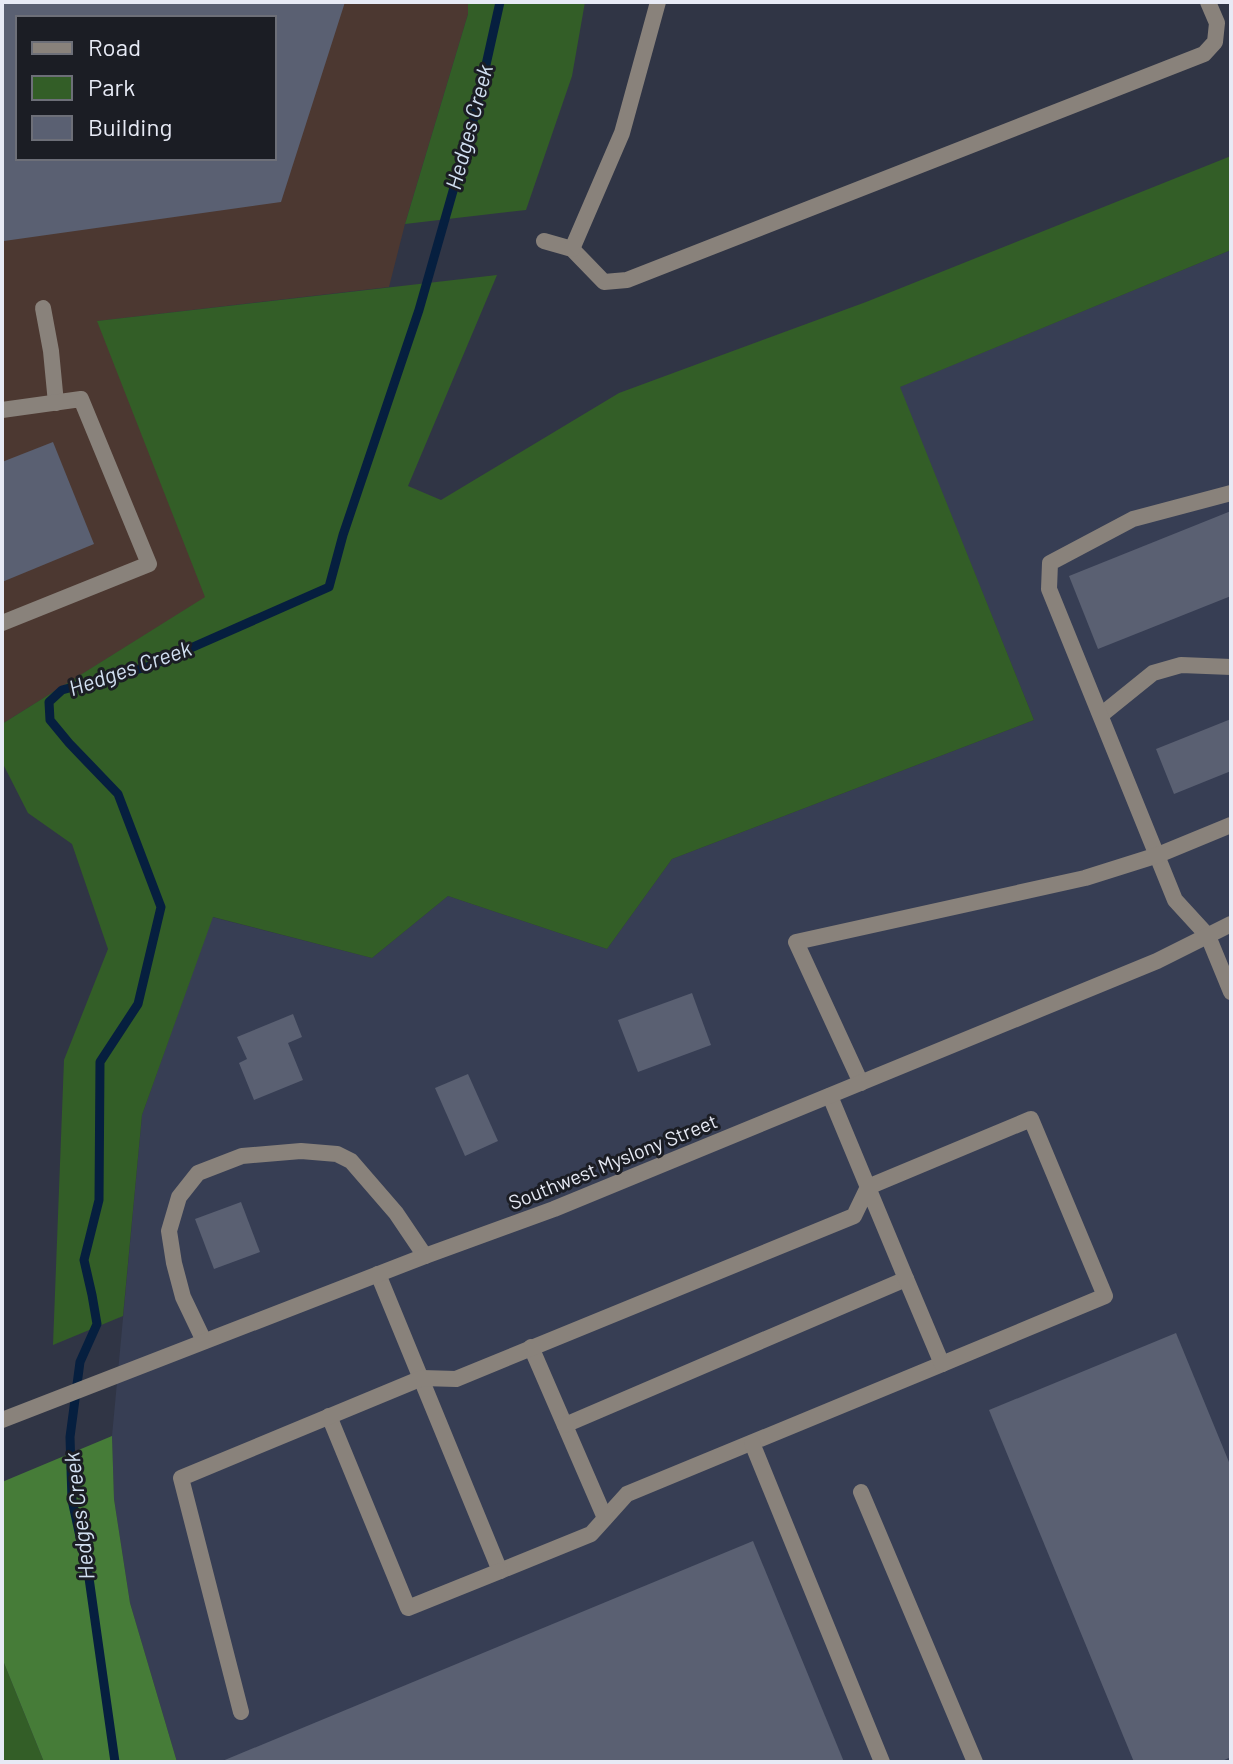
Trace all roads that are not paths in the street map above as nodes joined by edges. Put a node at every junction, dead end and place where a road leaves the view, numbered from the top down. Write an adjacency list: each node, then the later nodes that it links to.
1 (658, 2): 4 (street)
2 (1208, 2): 4 (street)
3 (544, 241): 4 (street)
4 (572, 249)
5 (43, 308): 6 (street)
6 (56, 403): 7 (street); 9 (street)
7 (2, 410)
8 (1231, 493): 11 (street)
9 (2, 623)
10 (1231, 667): 11 (street)
11 (1101, 715): 13 (street)
12 (1231, 825): 13 (street)
13 (1158, 855): 15 (street); 17 (street)
14 (1231, 924): 15 (street, Southwest Myslony Street)
15 (1208, 936): 16 (street); 17 (street, Southwest Myslony Street)
16 (1231, 992)
17 (861, 1083): 18 (street, Southwest Myslony Street)
18 (830, 1096): 19 (street); 20 (street, Southwest Myslony Street)
19 (868, 1187): 22 (street); 24 (street); 25 (street)
20 (425, 1256): 21 (street, Southwest Myslony Street); 23 (street)
21 (378, 1274): 23 (street, Southwest Myslony Street); 26 (street)
22 (906, 1279): 25 (street); 29 (street)
23 (204, 1341): 28 (street, Southwest Myslony Street)
24 (531, 1347): 26 (street); 29 (street)
25 (942, 1364): 30 (street)
26 (422, 1378): 27 (street); 33 (street)
27 (329, 1416): 33 (street); 34 (street)
28 (2, 1420)
29 (565, 1425): 32 (street)
30 (752, 1443): 32 (street); 35 (street)
31 (861, 1492): 36 (street)
32 (605, 1518): 33 (street)
33 (500, 1571)
34 (241, 1712)
35 (882, 1762)
36 (975, 1762)

